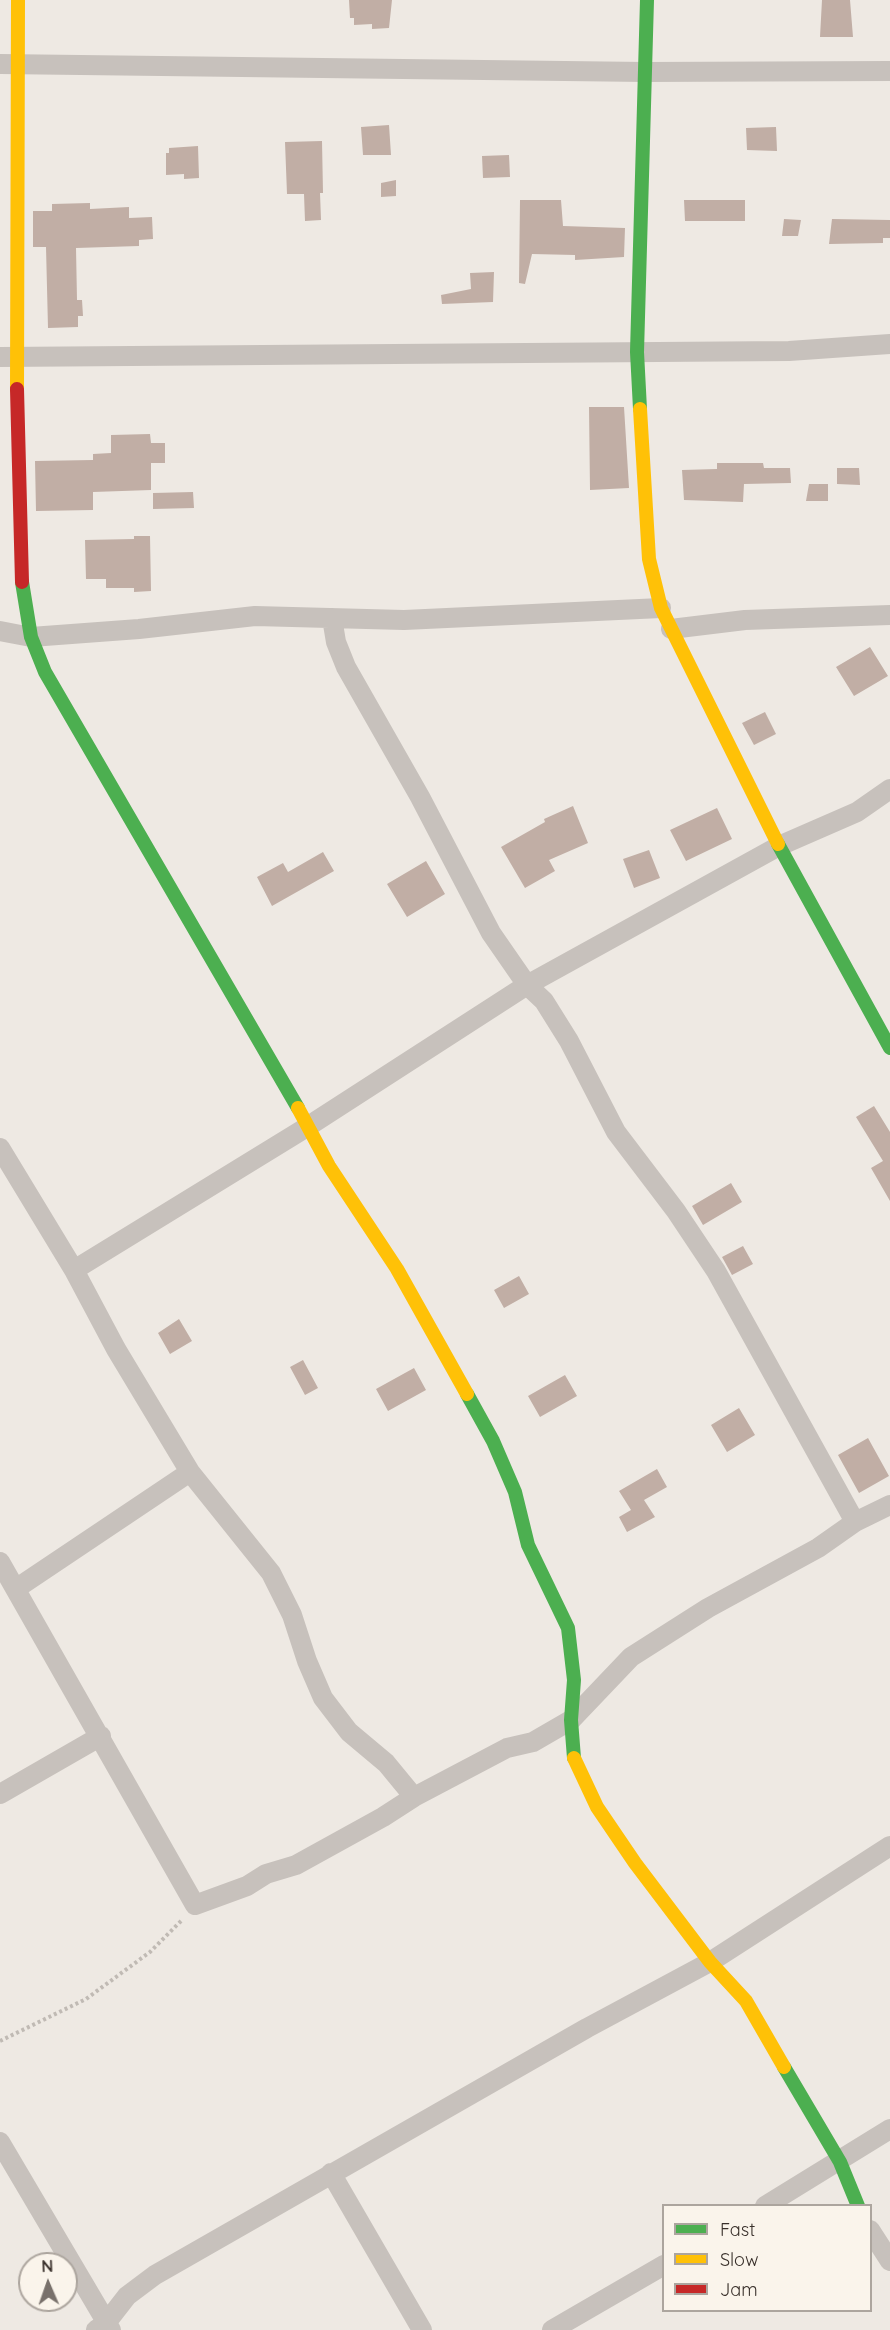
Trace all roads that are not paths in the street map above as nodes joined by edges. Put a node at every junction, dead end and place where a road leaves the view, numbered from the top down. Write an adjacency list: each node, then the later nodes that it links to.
1 (18, 0): 3 (street)
2 (647, 0): 5 (street)
3 (9, 63): 5 (street); 8 (street)
4 (890, 71): 5 (street)
5 (645, 72): 7 (street)
6 (890, 344): 7 (street)
7 (637, 352): 8 (street); 9 (street)
8 (8, 357): 14 (street)
9 (661, 608): 11 (street); 12 (street)
10 (890, 615): 12 (street)
11 (332, 618): 14 (street); 17 (street)
12 (671, 629): 16 (street)
13 (0, 631): 14 (street)
14 (31, 637): 19 (street)
15 (890, 789): 16 (street)
16 (779, 846): 17 (street); 18 (street)
17 (527, 985): 19 (street); 24 (street)
18 (890, 1048)
19 (307, 1127): 21 (street); 27 (street)
20 (0, 1148): 21 (street)
21 (74, 1270): 22 (street)
22 (190, 1472): 26 (street); 30 (street)
23 (890, 1505): 24 (street)
24 (855, 1522): 27 (street)
25 (0, 1562): 26 (street)
26 (17, 1588): 28 (street)
27 (571, 1720): 30 (street); 32 (street)
28 (101, 1736): 29 (street); 30 (street)
29 (0, 1794)
30 (414, 1797)
31 (890, 1846): 32 (street)
32 (710, 1962): 35 (street); 36 (street)
33 (890, 2129): 35 (street)
34 (0, 2142): 42 (street)
35 (840, 2162): 37 (street); 38 (street)
36 (332, 2172): 42 (street); 43 (street)
37 (767, 2204)
38 (858, 2204)
39 (872, 2233): 40 (street)
40 (890, 2261)
41 (662, 2266): 44 (street)
42 (104, 2328)
43 (422, 2330)
44 (552, 2330)

